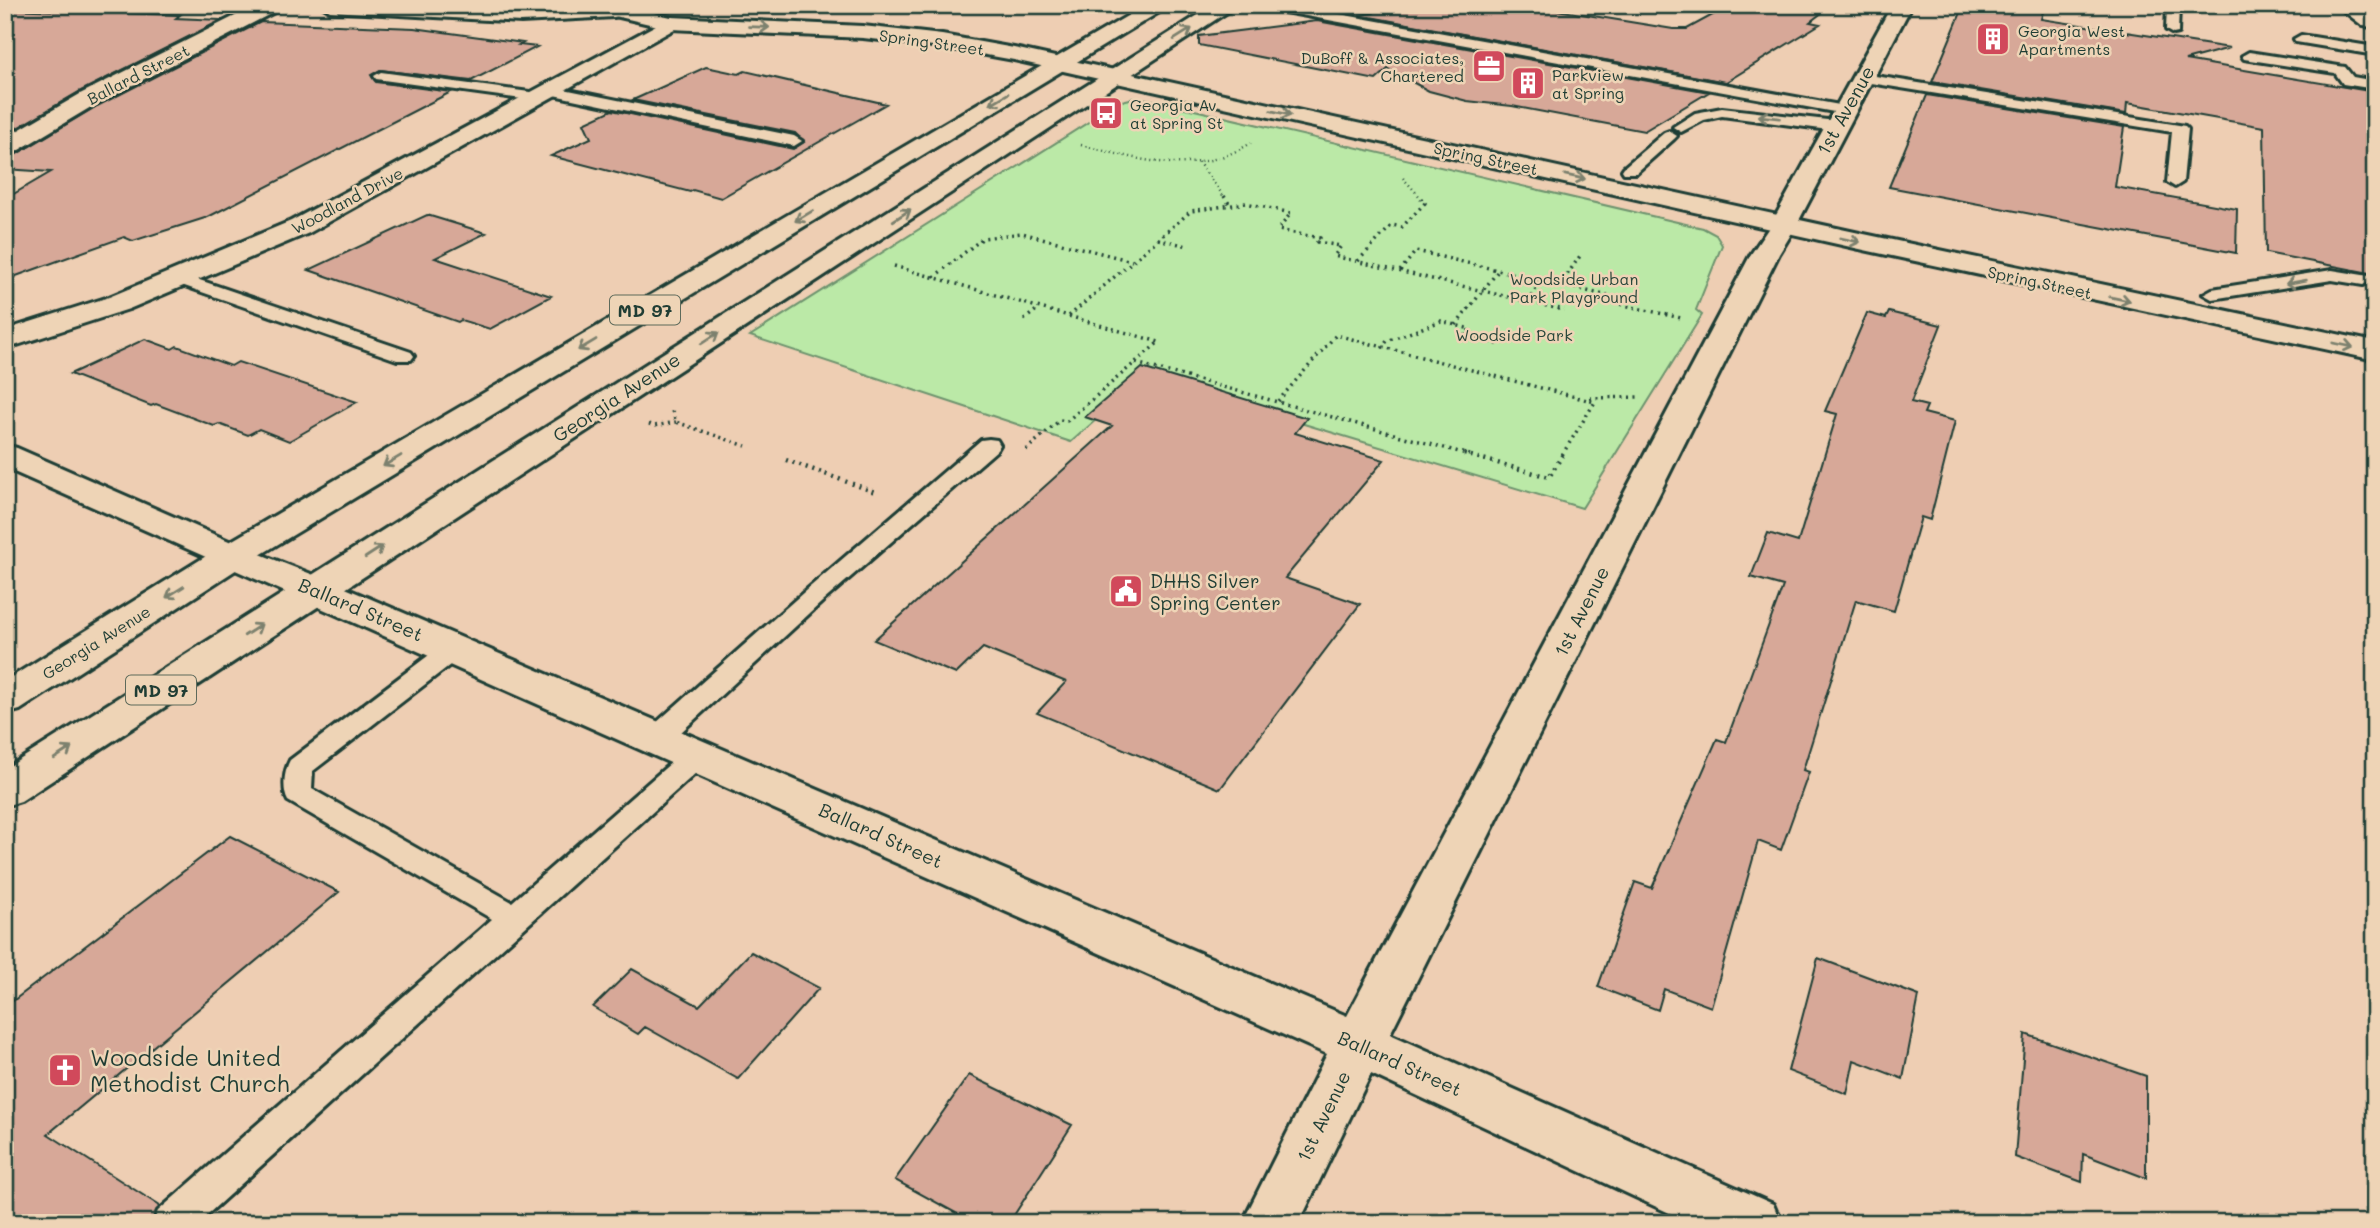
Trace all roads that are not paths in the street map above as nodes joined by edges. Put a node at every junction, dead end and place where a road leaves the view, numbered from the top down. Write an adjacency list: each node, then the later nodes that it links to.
1 (273, 5): 28 (main road, Ballard Street)
2 (330, 5): 11 (main road)
3 (592, 5): 11 (main road, Spring Street)
4 (717, 5): 15 (main road, Spring Street)
5 (1161, 5): 17 (main road, Georgia Avenue / MD 97)
6 (1228, 5): 21 (main road, Georgia Avenue / MD 97, one-way to 6)
7 (1268, 5): 26 (lane)
8 (1902, 5): 23 (main road, 1st Avenue)
9 (2173, 5): 14 (lane)
10 (2342, 5): 13 (lane)
11 (614, 11): 12 (main road, Spring Street)
12 (671, 23): 19 (main road, Spring Street, one-way to 19); 25 (main road, Woodland Drive)
13 (2375, 23)
14 (2173, 30)
15 (1000, 31)
16 (2301, 39): 18 (lane)
17 (1084, 50): 19 (main road, Georgia Avenue / MD 97); 21 (main road, Spring Street)
18 (2375, 51)
19 (1059, 54): 21 (main road, Spring Street); 41 (main road, Georgia Avenue / MD 97, one-way to 41)
20 (2249, 56): 24 (lane)
21 (1128, 70): 29 (main road, Spring Street); 31 (main road, Spring Street, one-way to 31); 42 (main road, Georgia Avenue / MD 97, one-way to 21)
22 (381, 76): 25 (lane)
23 (1863, 78): 26 (main road, 1st Avenue); 30 (lane)
24 (2375, 85)
25 (543, 93): 27 (lane); 32 (main road, Woodland Drive)
26 (1841, 118): 29 (lane, one-way to 29); 31 (main road, 1st Avenue)
27 (794, 141)
28 (5, 148)
29 (1630, 170): 31 (main road, Spring Street)
30 (2175, 181)
31 (1789, 216): 34 (main road, Spring Street); 37 (main road, Spring Street, one-way to 37); 48 (main road, 1st Avenue)
32 (179, 278): 36 (main road, Woodland Drive); 38 (lane)
33 (2363, 280): 34 (lane, one-way to 34)
34 (2212, 294): 35 (main road, Spring Street)
35 (2375, 327)
36 (5, 340)
37 (2375, 351)
38 (404, 356)
39 (989, 445): 45 (lane)
40 (5, 455): 41 (main road, Ballard Street)
41 (232, 556): 42 (main road, Ballard Street); 44 (main road, Georgia Avenue / MD 97, one-way to 44)
42 (316, 589): 43 (main road, Ballard Street); 46 (main road, Georgia Avenue / MD 97, one-way to 42)
43 (454, 649): 45 (main road, Ballard Street); 47 (lane)
44 (5, 700)
45 (677, 746): 47 (lane); 48 (main road, Ballard Street)
46 (5, 790)
47 (515, 918): 49 (lane)
48 (1359, 1044): 50 (main road, 1st Avenue); 51 (main road, Ballard Street)
49 (171, 1223)
50 (1270, 1223)
51 (1753, 1223)

